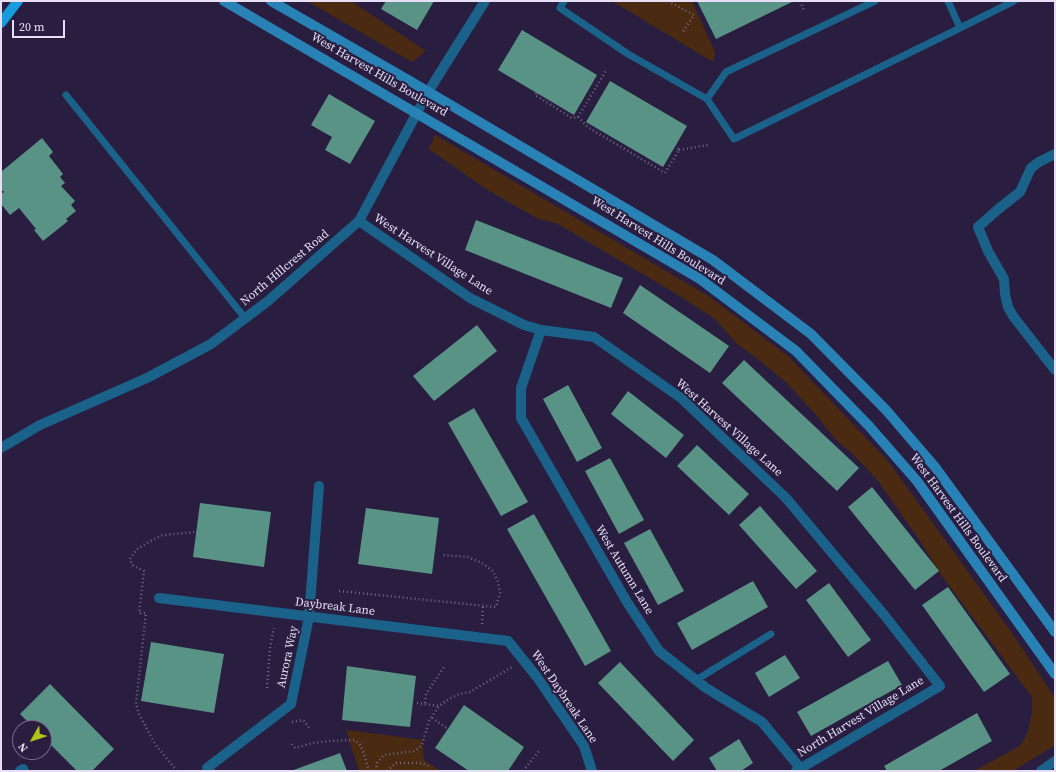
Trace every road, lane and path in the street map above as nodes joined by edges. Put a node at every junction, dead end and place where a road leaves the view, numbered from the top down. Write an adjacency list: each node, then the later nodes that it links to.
1 (18, 1): 12 (main road)
2 (224, 1): 20 (street, West Harvest Hills Boulevard)
3 (271, 1): 16 (street, West Harvest Hills Boulevard)
4 (485, 1): 16 (street, North Hillcrest Road)
5 (564, 1): 19 (lane)
6 (668, 1): 14 (path)
7 (800, 1): 11 (path)
8 (875, 1): 19 (lane)
9 (948, 1): 13 (lane)
10 (1014, 1): 13 (lane)
11 (804, 11)
12 (1, 23)
13 (960, 28): 19 (lane)
14 (682, 33)
15 (608, 69): 21 (path)
16 (428, 92): 20 (street, North Hillcrest Road); 37 (street, West Harvest Hills Boulevard)
17 (536, 93): 21 (path)
18 (66, 96): 27 (lane)
19 (707, 99)
20 (417, 112): 26 (street, North Hillcrest Road); 42 (street, West Harvest Hills Boulevard)
21 (578, 117): 24 (path)
22 (708, 144): 24 (path)
23 (675, 146): 24 (path)
24 (679, 150)
25 (1055, 154): 29 (street)
26 (359, 221): 27 (street, North Hillcrest Road); 28 (street, West Harvest Village Lane)
27 (245, 318): 30 (street, North Hillcrest Road)
28 (541, 330): 43 (street, West Autumn Lane); 44 (street, West Harvest Village Lane)
29 (1055, 370)
30 (1, 448)
31 (318, 486): 35 (street, Aurora Way)
32 (443, 555): 33 (path)
33 (339, 591)
34 (159, 598): 35 (street, Daybreak Lane)
35 (309, 617): 39 (street, Daybreak Lane); 58 (street, Aurora Way)
36 (274, 628): 45 (path)
37 (1055, 632)
38 (771, 634): 43 (lane)
39 (508, 641): 65 (street, West Daybreak Lane)
40 (444, 667): 47 (path)
41 (512, 667): 49 (path)
42 (1055, 674)
43 (696, 680): 59 (street, West Autumn Lane)
44 (940, 686): 59 (street, North Harvest Village Lane)
45 (267, 688)
46 (417, 703): 47 (path)
47 (425, 703): 49 (path)
48 (136, 704): 60 (path)
49 (439, 706): 50 (path)
50 (432, 718): 53 (path); 62 (path)
51 (292, 722): 52 (path)
52 (310, 729)
53 (448, 729)
54 (292, 744): 61 (path)
55 (539, 751): 64 (path)
56 (1055, 761): 66 (street)
57 (428, 766): 63 (path)
58 (208, 769)
59 (798, 770)
60 (177, 771)
61 (369, 771)
62 (376, 771)
63 (387, 771)
64 (523, 771)
65 (592, 771)
66 (1041, 771)

